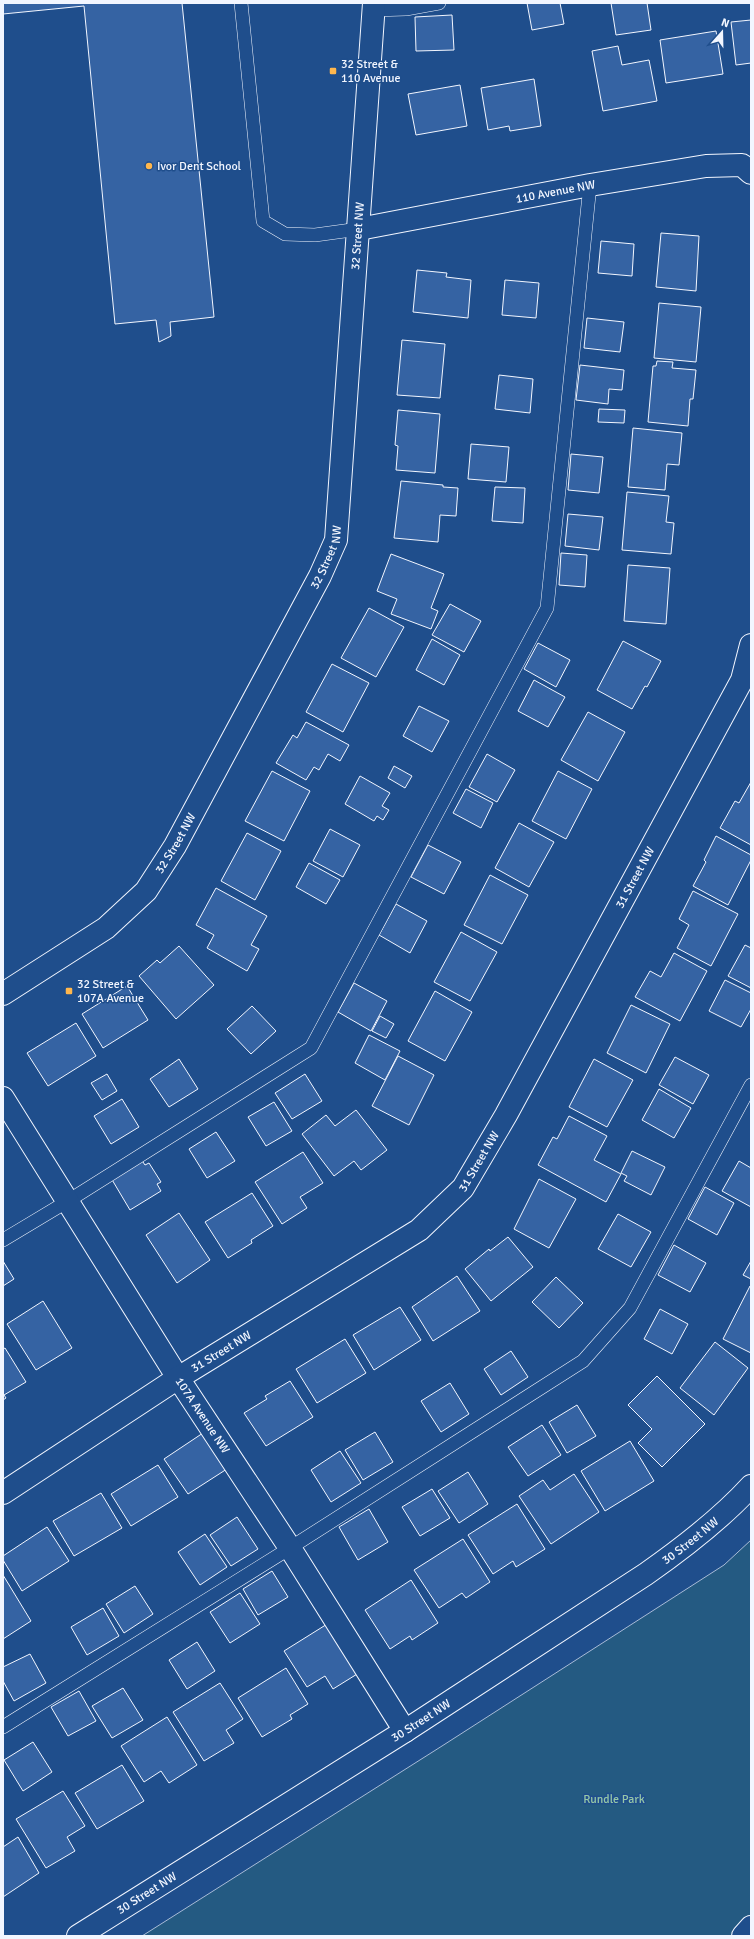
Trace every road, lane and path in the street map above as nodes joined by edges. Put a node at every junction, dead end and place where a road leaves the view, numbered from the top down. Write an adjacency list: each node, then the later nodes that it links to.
1 (241, 3): 6 (lane)
2 (439, 3): 3 (lane)
3 (373, 6): 6 (street, 32 Street NW)
4 (751, 173): 5 (street, 110 Avenue NW)
5 (590, 185): 6 (street, 110 Avenue NW); 11 (lane)
6 (359, 229): 8 (street, 32 Street NW)
7 (751, 645): 13 (street, 31 Street NW)
8 (3, 994)
9 (751, 1085): 16 (lane)
10 (3, 1098): 11 (street, 107A Avenue NW)
11 (68, 1201): 12 (lane); 13 (street, 107A Avenue NW)
12 (3, 1240)
13 (178, 1378): 15 (street, 31 Street NW); 16 (street, 107A Avenue NW)
14 (751, 1486): 18 (street, 30 Street NW)
15 (3, 1493)
16 (290, 1548): 17 (lane); 18 (street, 107A Avenue NW)
17 (3, 1726)
18 (405, 1731): 20 (street, 30 Street NW)
19 (751, 1927): 21 (street)
20 (78, 1936)
21 (743, 1936)

